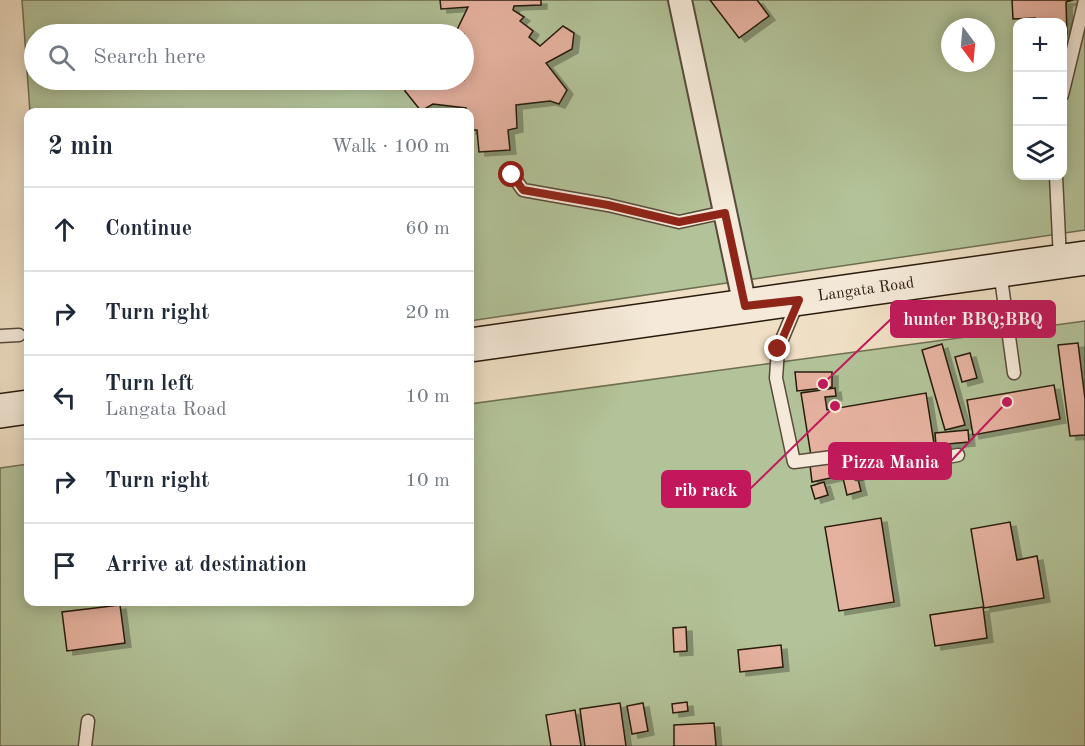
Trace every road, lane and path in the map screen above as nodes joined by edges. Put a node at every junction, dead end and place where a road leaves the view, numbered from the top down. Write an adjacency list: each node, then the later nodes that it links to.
1 (680, 0): 6 (street)
2 (1085, 0): 3 (lane)
3 (1067, 74)
4 (512, 175): 6 (lane)
5 (1057, 180): 7 (lane)
6 (725, 213): 10 (street)
7 (1073, 260): 8 (main road, Langata Road)
8 (1000, 270): 9 (main road, Langata Road); 14 (lane)
9 (799, 300): 10 (main road, Langata Road); 17 (lane)
10 (745, 306): 13 (main road, Langata Road)
11 (19, 334): 12 (lane)
12 (0, 336)
13 (474, 344)
14 (1014, 374)
15 (24, 408): 16 (main road)
16 (0, 411)
17 (958, 455)
18 (88, 721): 19 (lane)
19 (85, 746)

